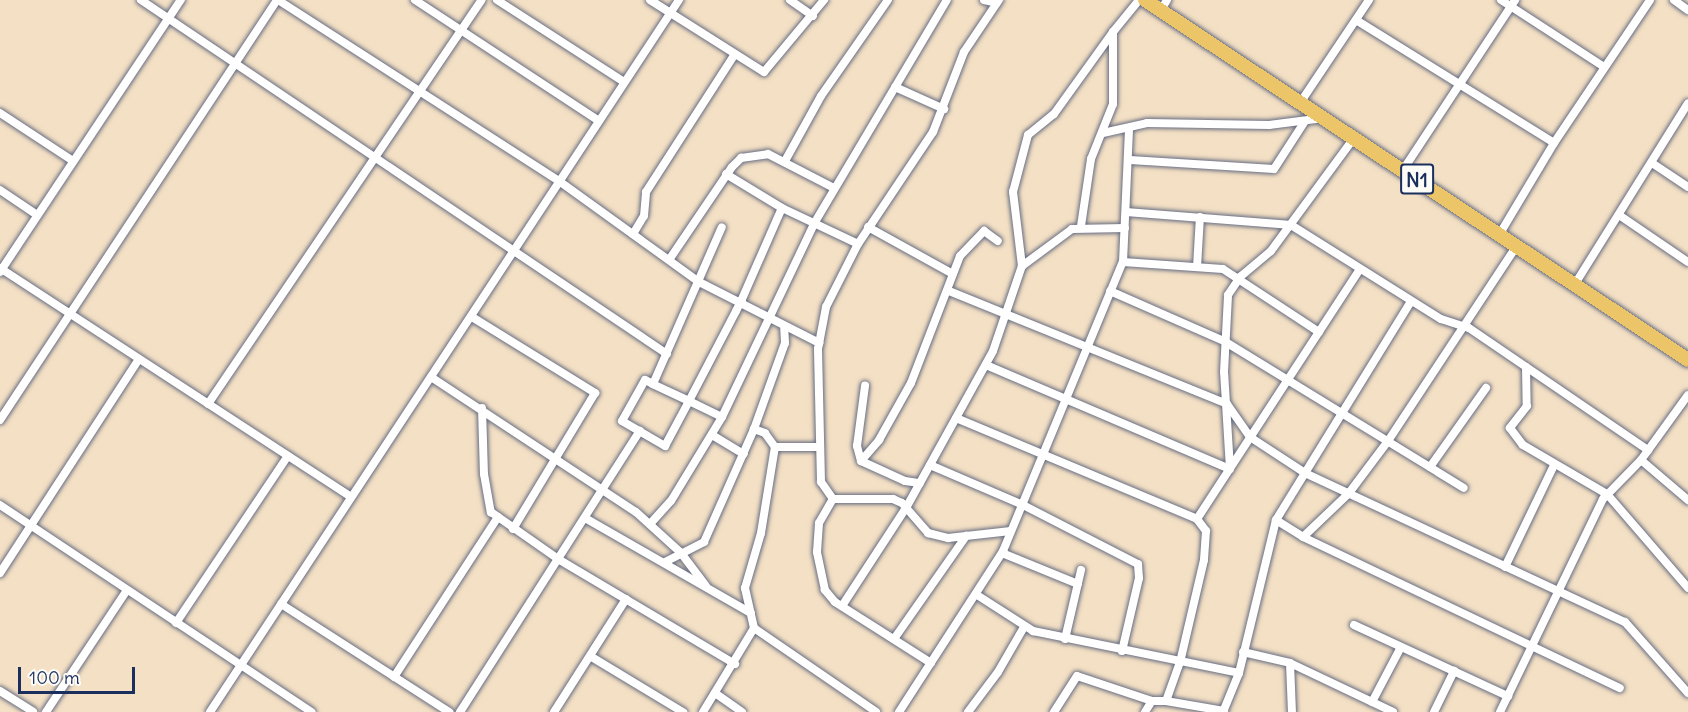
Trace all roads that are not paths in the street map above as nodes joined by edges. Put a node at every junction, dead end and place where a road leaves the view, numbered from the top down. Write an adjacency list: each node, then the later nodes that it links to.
1 (141, 0): 26 (street)
2 (181, 0): 26 (street)
3 (278, 0): 31 (street); 36 (street)
4 (415, 0): 28 (street)
5 (482, 0): 28 (street)
6 (497, 0): 33 (street)
7 (650, 0): 24 (street)
8 (679, 0): 24 (street)
9 (790, 0): 25 (street)
10 (824, 0): 25 (street)
11 (888, 0): 51 (street)
12 (947, 0): 35 (street)
13 (984, 0): 20 (street)
14 (1139, 0): 29 (street)
15 (1145, 0): 22 (main road, N1)
16 (1369, 0): 27 (street)
17 (1501, 0): 21 (street)
18 (1650, 0): 32 (street)
19 (1674, 0): 23 (street)
20 (998, 2): 39 (street)
21 (1513, 3): 32 (street); 34 (street)
22 (1164, 5): 37 (main road, N1)
23 (1688, 10)
24 (670, 13): 30 (street); 33 (street)
25 (813, 16): 30 (street)
26 (168, 18): 31 (street); 50 (street)
27 (1356, 20): 34 (street); 37 (street)
28 (461, 30): 36 (street); 42 (street)
29 (1113, 32): 45 (street); 79 (street)
30 (735, 54): 70 (street)
31 (235, 64): 48 (street); 92 (street)
32 (1604, 67): 47 (street)
33 (624, 82): 42 (street)
34 (1459, 84): 47 (street); 53 (street)
35 (895, 87): 39 (street); 57 (street)
36 (419, 92): 48 (street); 55 (street)
37 (1300, 103): 41 (main road, N1)
38 (1688, 103): 52 (street)
39 (944, 109): 68 (street)
40 (0, 113): 50 (street)
41 (1324, 118): 43 (street); 46 (main road, N1)
42 (598, 121): 55 (street)
43 (1305, 121): 44 (street); 49 (street)
44 (1129, 128): 45 (street); 49 (street)
45 (1103, 133): 66 (street)
46 (1353, 138): 53 (main road, N1); 65 (street)
47 (1554, 143): 71 (street)
48 (374, 159): 75 (street); 114 (street)
49 (1130, 160): 60 (street)
50 (73, 161): 61 (street)
51 (785, 161): 54 (street); 57 (street)
52 (1652, 163): 56 (street); 62 (street)
53 (1403, 170): 71 (main road, N1)
54 (726, 174): 59 (street); 76 (street)
55 (559, 181): 70 (street); 75 (street)
56 (1688, 187)
57 (834, 188): 64 (street)
58 (0, 190): 61 (street)
59 (782, 208): 64 (street); 90 (street)
60 (1126, 212): 63 (street); 69 (street)
61 (37, 215): 82 (street)
62 (1619, 215): 78 (street); 86 (street)
63 (1200, 217): 65 (street); 80 (street)
64 (815, 222): 73 (street); 94 (street)
65 (1291, 225): 81 (street); 84 (street)
66 (1081, 226): 69 (street); 79 (street)
67 (722, 227): 85 (street)
68 (868, 227): 73 (street); 83 (street)
69 (1125, 228): 77 (street)
70 (633, 234): 76 (street)
71 (1499, 235): 74 (main road, N1)
72 (998, 241): 83 (street)
73 (858, 244): 99 (street)
74 (1516, 247): 86 (main road, N1); 95 (street)
75 (512, 253): 93 (street); 101 (street)
76 (669, 260): 85 (street)
77 (1123, 262): 80 (street); 88 (street)
78 (1688, 262)
79 (1022, 266): 91 (street)
80 (1197, 267): 84 (street)
81 (1360, 269): 89 (street); 97 (street)
82 (1, 270): 92 (street)
83 (953, 274): 87 (street)
84 (1240, 277): 97 (street); 98 (street)
85 (699, 282): 90 (street); 101 (street)
86 (1575, 284): 103 (main road, N1)
87 (949, 291): 91 (street); 134 (street)
88 (1110, 291): 98 (street); 100 (street)
89 (1411, 301): 95 (street); 117 (street)
90 (740, 303): 94 (street); 113 (street)
91 (1005, 313): 100 (street); 104 (street)
92 (70, 314): 102 (street); 120 (street)
93 (472, 317): 106 (street); 132 (street)
94 (768, 318): 96 (street); 118 (street)
95 (1462, 325): 105 (street); 125 (street)
96 (784, 326): 99 (street); 121 (street)
97 (1319, 333): 107 (street)
98 (1224, 341): 107 (street); 115 (street)
99 (819, 343): 127 (street)
100 (1088, 346): 112 (street); 115 (street)
101 (666, 354): 108 (street)
102 (139, 359): 114 (street); 156 (street)
103 (1688, 360)
104 (986, 365): 112 (street); 119 (street)
105 (1526, 367): 128 (street); 136 (street)
106 (432, 377): 116 (street); 145 (street)
107 (1288, 380): 117 (street); 124 (street)
108 (653, 384): 113 (street); 122 (street)
109 (865, 386): 134 (street)
110 (1486, 388): 137 (street)
111 (1688, 395): 128 (street)
112 (1067, 400): 131 (street); 138 (street)
113 (689, 401): 118 (street); 122 (street)
114 (208, 404): 130 (street)
115 (1227, 404): 124 (street); 138 (street)
116 (482, 408): 132 (street); 151 (street)
117 (1342, 414): 125 (street); 139 (street)
118 (722, 417): 123 (street)
119 (956, 418): 131 (street); 135 (street)
120 (0, 420)
121 (754, 429): 126 (street); 129 (street)
122 (640, 431): 142 (street)
123 (712, 435): 129 (street); 155 (street)
124 (1250, 437): 138 (street); 139 (street)
125 (1388, 441): 137 (street); 143 (street)
126 (775, 447): 127 (street); 177 (street)
127 (820, 447): 146 (street)
128 (1648, 450): 133 (street)
129 (744, 454): 161 (street)
130 (288, 456): 145 (street); 178 (street)
131 (1042, 456): 149 (street); 153 (street)
132 (557, 457): 142 (street); 157 (street)
133 (1641, 460): 144 (street); 147 (street)
134 (861, 461): 140 (street)
135 (930, 465): 140 (street); 149 (street)
136 (1554, 465): 144 (street); 165 (street)
137 (1430, 467): 141 (street)
138 (1230, 469): 153 (street)
139 (1305, 473): 143 (street); 154 (street)
140 (920, 483): 150 (street)
141 (1464, 488)
142 (603, 490): 152 (street); 155 (street)
143 (1349, 493): 160 (street); 165 (street)
144 (1607, 494): 170 (street); 172 (street)
145 (351, 497): 175 (street)
146 (833, 499): 150 (street); 176 (street)
147 (1688, 500)
148 (0, 505): 156 (street)
149 (1023, 505): 158 (street); 186 (street)
150 (906, 508): 159 (street); 176 (street)
151 (498, 518): 157 (street); 196 (street)
152 (585, 518): 163 (street); 164 (street)
153 (1197, 519): 189 (street)
154 (1276, 520): 160 (street); 187 (street)
155 (650, 524): 161 (street)
156 (31, 526): 167 (street); 171 (street)
157 (513, 529): 163 (street)
158 (1011, 531): 159 (street); 162 (street)
159 (966, 536): 182 (street)
160 (1303, 537): 184 (street)
161 (681, 553): 164 (street); 169 (street)
162 (1002, 553): 168 (street); 173 (street)
163 (558, 559): 174 (street); 211 (street)
164 (666, 562): 169 (street)
165 (1505, 567): 172 (street)
166 (1081, 570): 168 (street)
167 (0, 573)
168 (1078, 584): 183 (street)
169 (706, 586): 177 (street)
170 (1688, 588)
171 (127, 590): 178 (street); 207 (street)
172 (1558, 592): 184 (street); 200 (street)
173 (977, 595): 180 (street); 190 (street)
174 (626, 599): 188 (street); 192 (street)
175 (281, 604): 193 (street); 196 (street)
176 (842, 606): 182 (street)
177 (751, 613): 181 (street)
178 (177, 623): 193 (street)
179 (1354, 625): 185 (street)
180 (1024, 627): 183 (street); 217 (street)
181 (754, 628): 192 (street); 215 (street)
182 (894, 639): 190 (street)
183 (1065, 639): 186 (street)
184 (1532, 645): 197 (street); 201 (street)
185 (1401, 647): 194 (street); 204 (street)
186 (1122, 651): 189 (street)
187 (1243, 652): 191 (street); 195 (street)
188 (590, 656): 205 (street); 212 (street)
189 (1180, 662): 195 (street); 203 (street)
190 (932, 663): 216 (street)
191 (1290, 663): 204 (street); 221 (street)
192 (735, 664): 199 (street)
193 (240, 666): 208 (street); 209 (street)
194 (1454, 671): 201 (street); 223 (street)
195 (1239, 673): 220 (street)
196 (394, 677): 210 (street)
197 (1620, 688)
198 (0, 691): 206 (street)
199 (715, 693): 213 (street); 214 (street)
200 (1688, 693)
201 (1508, 696): 224 (street)
202 (1152, 701): 203 (street); 218 (street); 219 (street)
203 (1166, 702): 220 (street)
204 (1372, 702): 222 (street)
205 (556, 711)
206 (33, 712)
207 (46, 712)
208 (210, 712)
209 (311, 712)
210 (449, 712)
211 (460, 712)
212 (683, 712)
213 (703, 712)
214 (742, 712)
215 (876, 712)
216 (899, 712)
217 (968, 712)
218 (1054, 712)
219 (1145, 712)
220 (1224, 712)
221 (1292, 712)
222 (1393, 712)
223 (1434, 712)
224 (1500, 712)

